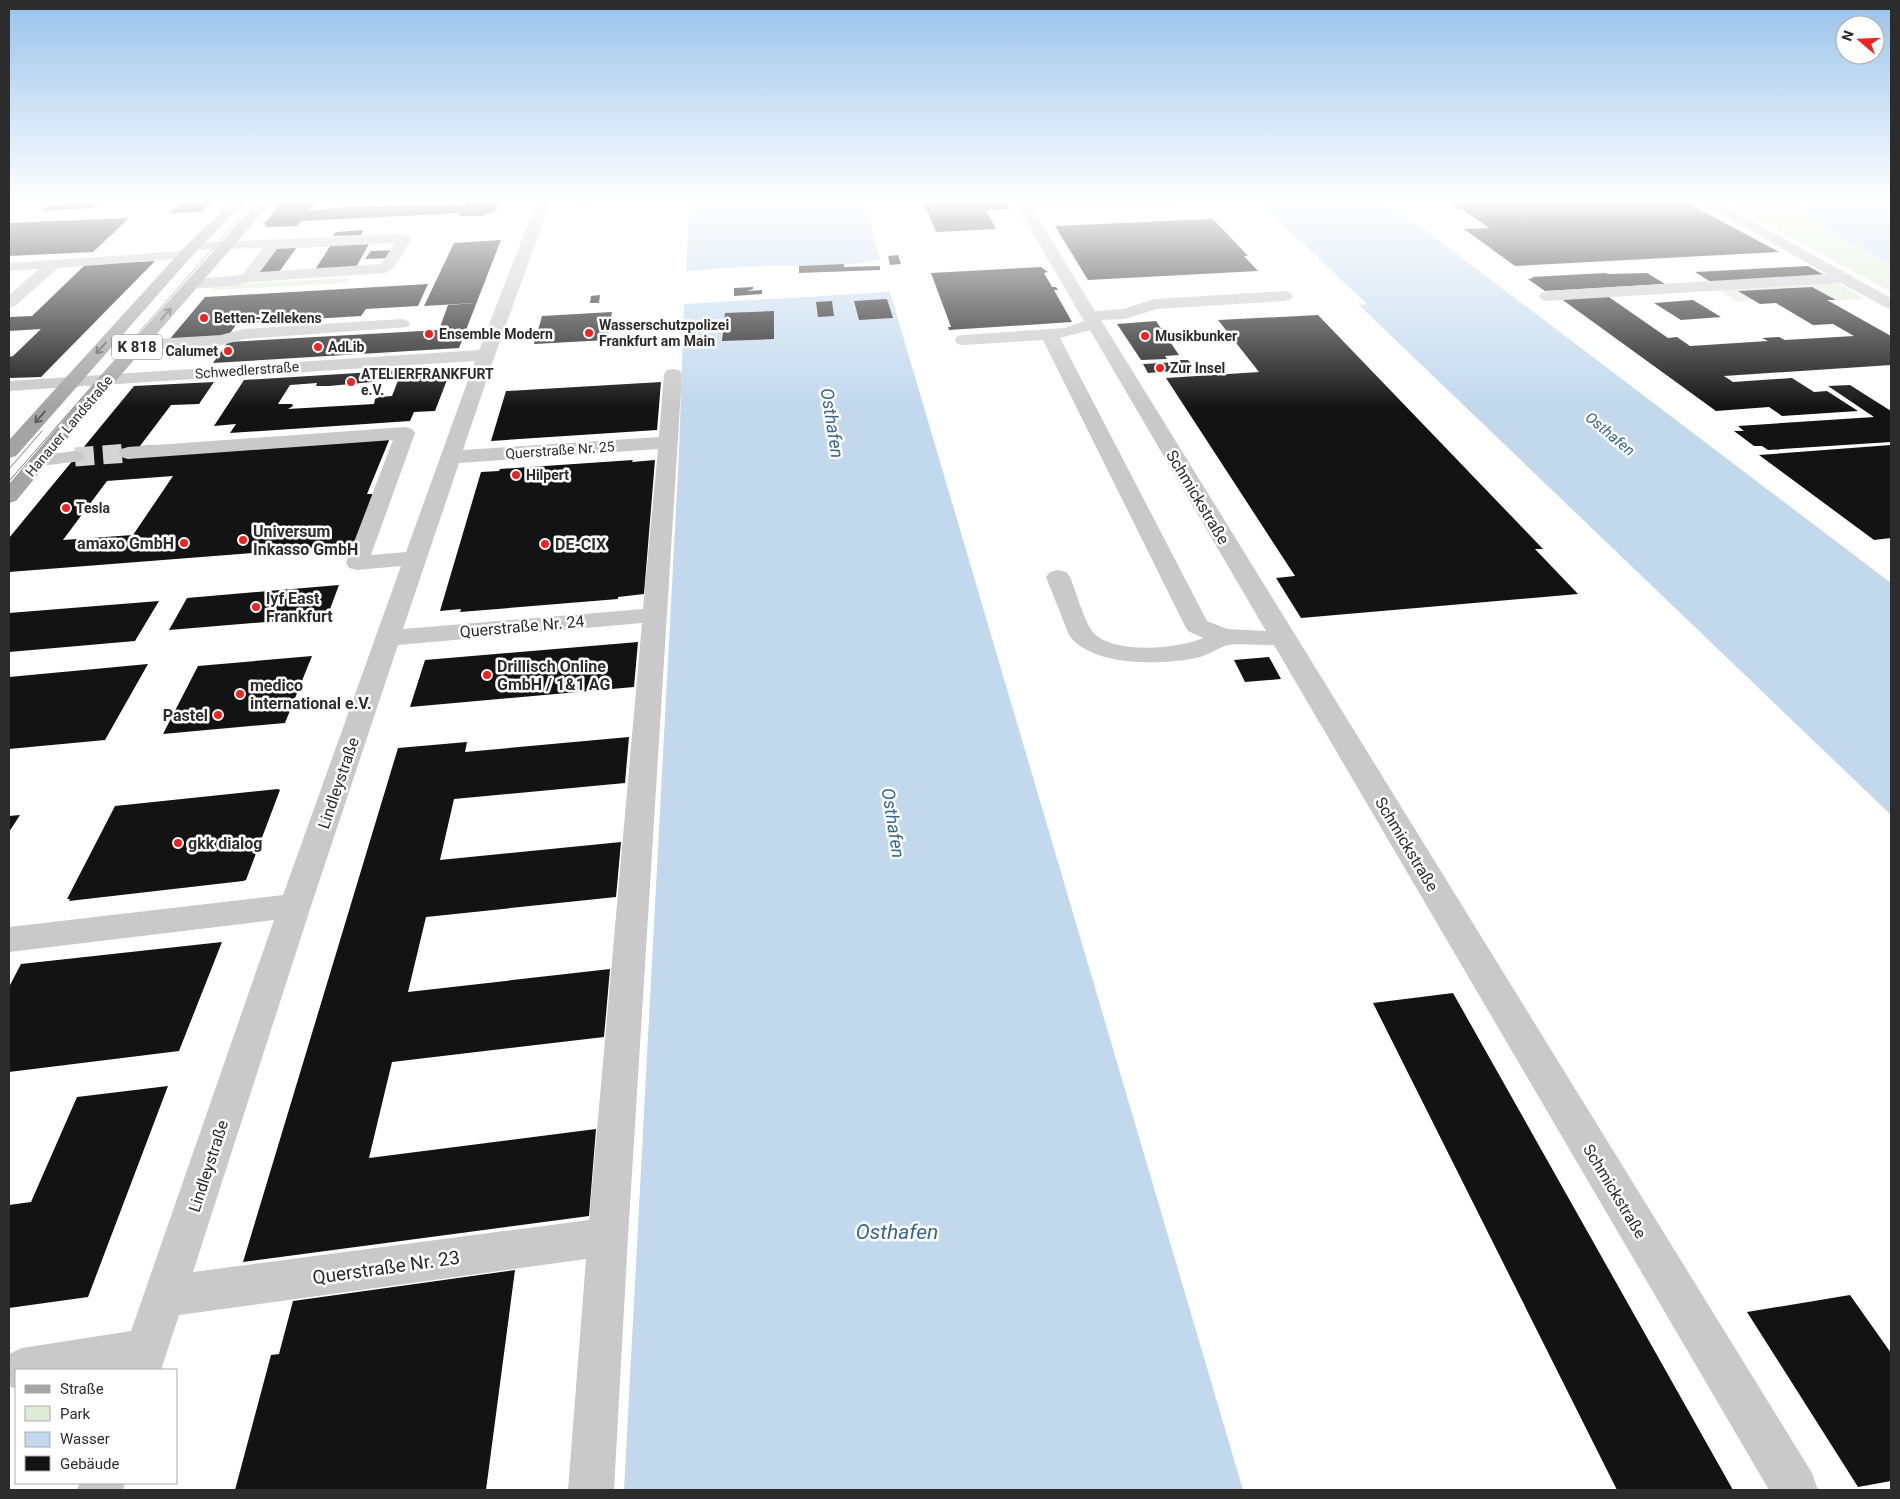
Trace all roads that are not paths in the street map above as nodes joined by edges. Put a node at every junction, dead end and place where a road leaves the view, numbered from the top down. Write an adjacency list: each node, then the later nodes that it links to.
1 (48, 268): 16 (street)
2 (174, 268): 26 (main road, Hanauer Landstraße / K 818, one-way to 26)
3 (206, 268): 13 (main road, Hanauer Landstraße / K 818)
4 (255, 268): 11 (street)
5 (294, 268): 10 (street)
6 (385, 268): 10 (street)
7 (519, 268): 23 (street, Lindleystraße)
8 (1061, 268): 18 (street, Schmickstraße)
9 (1826, 268): 12 (street)
10 (289, 275): 11 (street)
11 (248, 277): 13 (street)
12 (1844, 278): 15 (street); 17 (street)
13 (192, 284): 22 (main road, Hanauer Landstraße / K 818, one-way to 13)
14 (1285, 296): 18 (street)
15 (1547, 296)
16 (9, 303)
17 (1891, 304)
18 (1092, 320): 20 (street); 40 (street, Schmickstraße)
19 (402, 324): 22 (street)
20 (1049, 334): 21 (street); 38 (street)
21 (963, 340)
22 (139, 345): 25 (main road, Hanauer Landstraße / K 818)
23 (486, 355): 25 (street, Schwedlerstraße); 32 (street, Lindleystraße)
24 (673, 374): 28 (street)
25 (108, 380): 26 (street, Schwedlerstraße); 33 (main road, Hanauer Landstraße / K 818)
26 (70, 382): 27 (street, Schwedlerstraße); 29 (main road, Hanauer Landstraße / K 818, one-way to 29)
27 (9, 386)
28 (669, 442): 32 (street, Querstraße Nr. 25); 37 (street)
29 (10, 449)
30 (128, 453): 35 (street)
31 (75, 457): 33 (street)
32 (452, 457): 35 (street, Lindleystraße)
33 (40, 460): 34 (main road, Hanauer Landstraße / K 818)
34 (9, 497)
35 (417, 558): 39 (street, Lindleystraße)
36 (1058, 577): 38 (street)
37 (655, 615): 39 (street, Querstraße Nr. 24); 43 (street)
38 (1226, 637): 40 (street)
39 (389, 638): 41 (street, Lindleystraße)
40 (1283, 638): 48 (street, Schmickstraße)
41 (295, 906): 42 (street); 44 (street, Lindleystraße)
42 (9, 940)
43 (608, 1237): 44 (street, Querstraße Nr. 23); 47 (street)
44 (164, 1296): 45 (street, Lindleystraße)
45 (143, 1360): 46 (street)
46 (34, 1369)
47 (591, 1490)
48 (1795, 1490)

